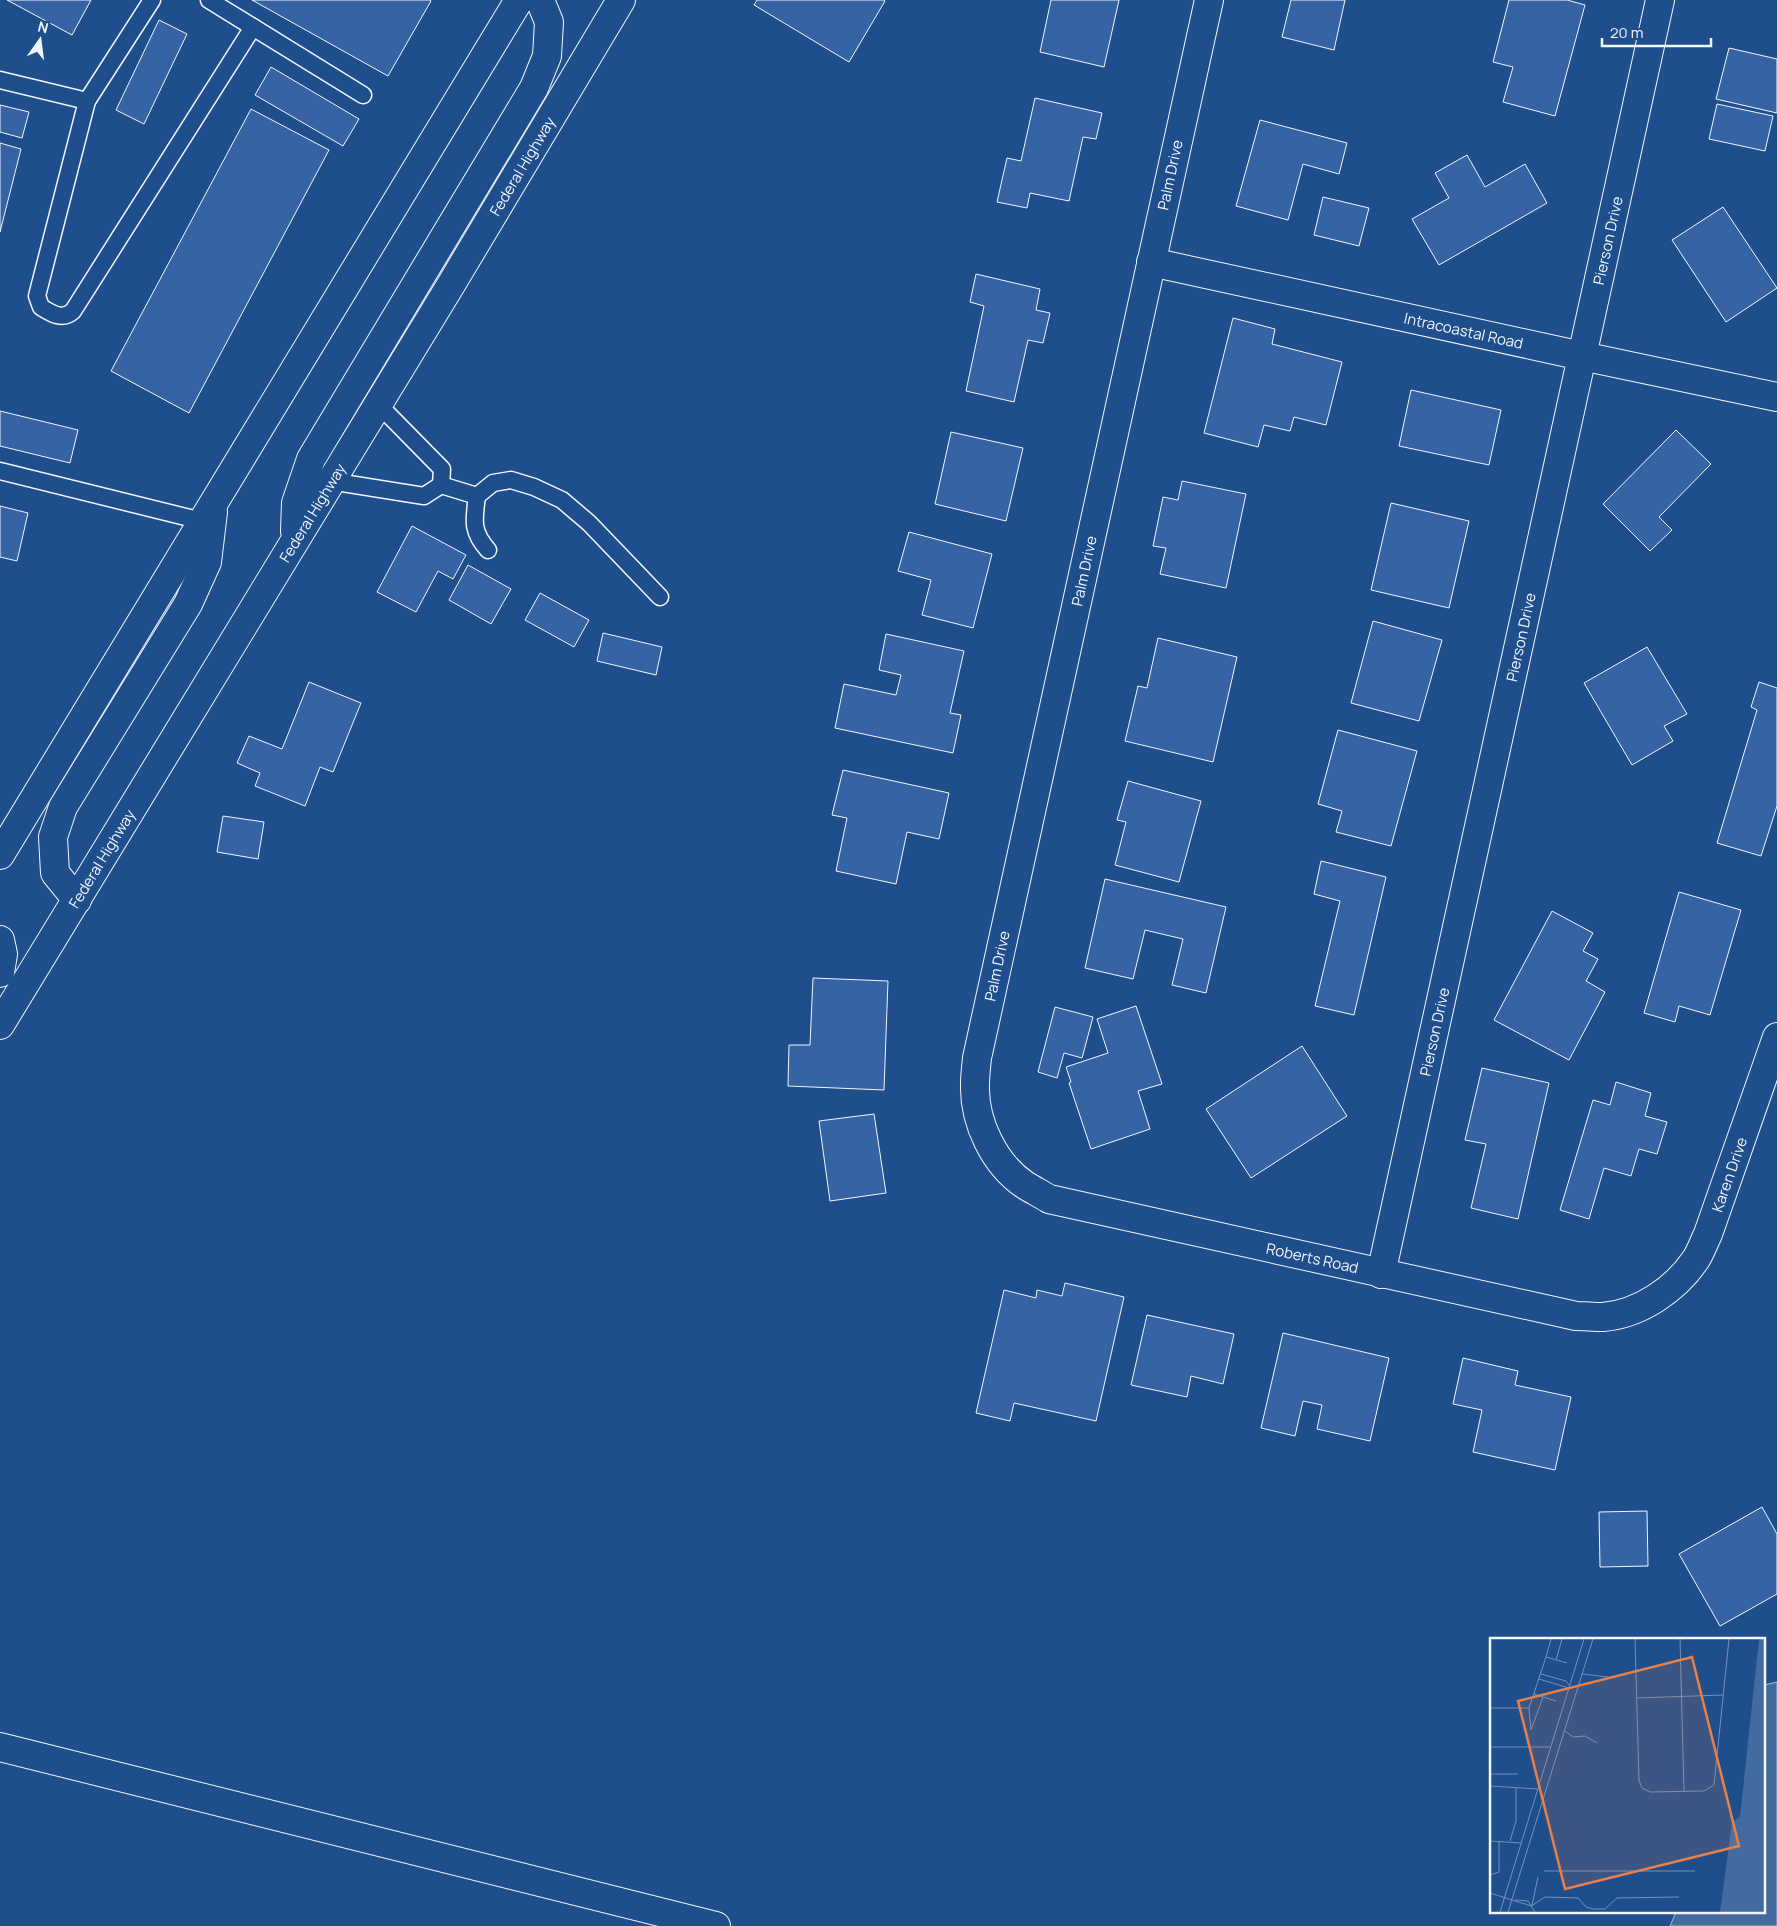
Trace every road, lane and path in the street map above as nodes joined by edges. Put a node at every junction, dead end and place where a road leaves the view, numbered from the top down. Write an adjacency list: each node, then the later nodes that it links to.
1 (152, 0): 10 (lane)
2 (209, 0): 7 (lane)
3 (621, 0): 14 (street, Federal Highway)
4 (1209, 0): 11 (street, Palm Drive)
5 (1660, 0): 12 (street, Pierson Drive)
6 (521, 1): 19 (street); 20 (street)
7 (253, 27): 9 (lane); 10 (lane)
8 (0, 80): 10 (lane)
9 (363, 95)
10 (87, 102)
11 (1151, 262): 12 (street, Intracoastal Road); 29 (street, Palm Drive)
12 (1582, 356): 13 (street, Intracoastal Road); 30 (street, Pierson Drive)
13 (1777, 397)
14 (377, 404): 16 (street, Federal Highway); 17 (lane)
15 (0, 471): 19 (lane)
16 (330, 481): 17 (lane); 20 (street, Federal Highway)
17 (441, 486): 18 (lane)
18 (477, 496): 21 (lane); 22 (lane)
19 (208, 512): 23 (street); 24 (street)
20 (294, 540): 24 (street, Federal Highway)
21 (488, 550)
22 (660, 597)
23 (0, 855)
24 (77, 900): 27 (street, Federal Highway)
25 (0, 940): 26 (street)
26 (0, 973)
27 (0, 1025)
28 (1777, 1037): 31 (street, Karen Drive)
29 (988, 1141): 30 (street, Roberts Road)
30 (1381, 1274): 31 (street, Roberts Road)
31 (1657, 1297)
32 (0, 1748): 33 (street)
33 (716, 1926)

